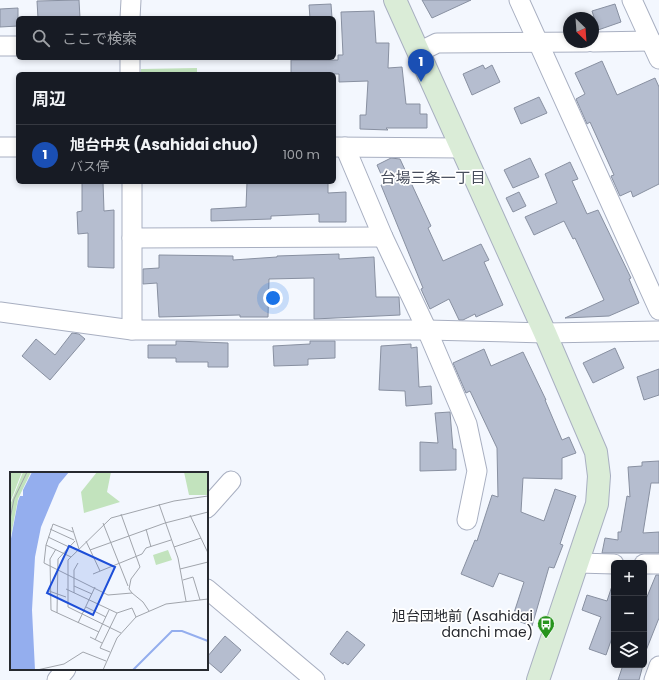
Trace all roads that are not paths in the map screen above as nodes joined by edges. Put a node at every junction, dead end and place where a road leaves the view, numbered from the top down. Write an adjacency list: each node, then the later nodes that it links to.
1 (131, 0): 5 (street)
2 (395, 0): 12 (street)
3 (519, 0): 9 (street)
4 (632, 0): 6 (street)
5 (130, 16)
6 (651, 41): 8 (street); 13 (street)
7 (563, 42): 9 (street)
8 (599, 42)
9 (537, 43): 12 (street); 23 (street)
10 (0, 46): 11 (street)
11 (16, 46)
12 (419, 52): 19 (street)
13 (659, 59)
14 (130, 60): 15 (street)
15 (130, 72)
16 (0, 147): 17 (street)
17 (16, 147)
18 (340, 147): 19 (street); 21 (street)
19 (461, 148): 28 (street)
20 (132, 184): 22 (street)
21 (383, 237): 22 (street); 26 (street)
22 (132, 238): 25 (street)
23 (659, 310)
24 (0, 312): 25 (street)
25 (132, 330): 26 (street)
26 (427, 330): 28 (street); 31 (street)
27 (659, 331): 28 (street)
28 (545, 333): 32 (street)
29 (231, 481): 30 (street)
30 (208, 507)
31 (467, 520)
32 (578, 563): 33 (street); 40 (street)
33 (611, 564)
34 (647, 564): 35 (street)
35 (659, 564)
36 (208, 590): 39 (street)
37 (65, 670): 38 (street)
38 (57, 680)
39 (315, 680)
40 (538, 680)

